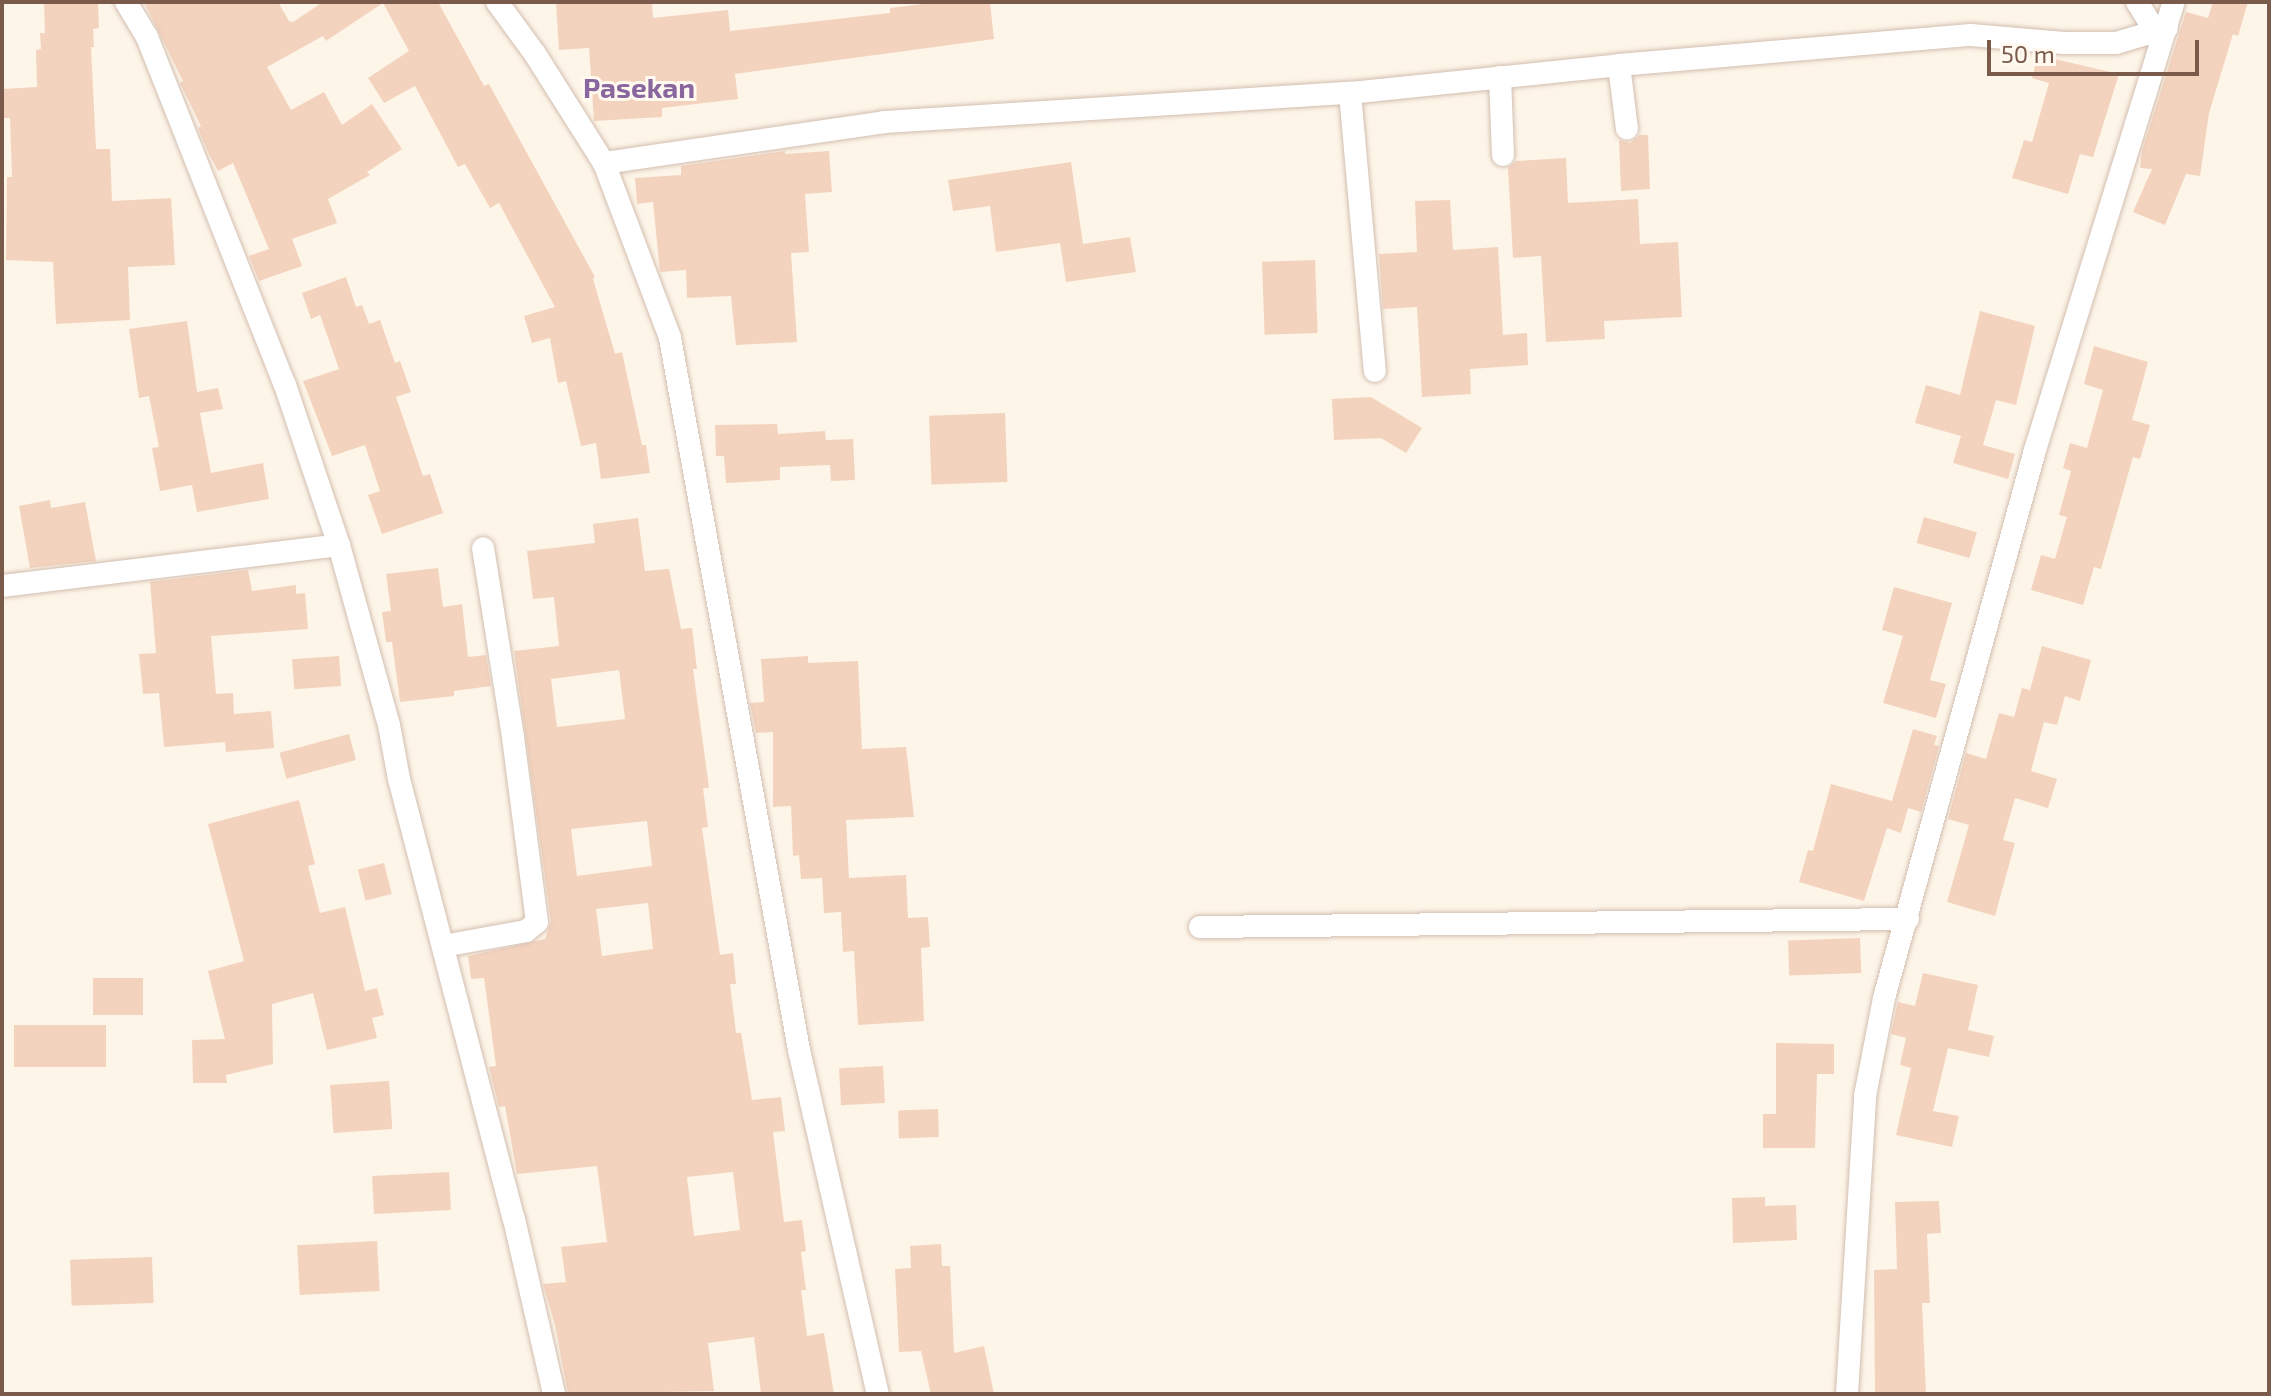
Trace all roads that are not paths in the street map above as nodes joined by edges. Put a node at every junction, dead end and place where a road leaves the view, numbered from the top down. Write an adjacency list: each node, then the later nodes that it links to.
1 (126, 2): 13 (street)
2 (497, 2): 11 (street)
3 (2137, 2): 5 (street)
4 (2174, 2): 5 (street)
5 (2161, 29): 6 (street); 16 (street)
6 (1619, 65): 7 (street); 9 (street)
7 (1500, 77): 8 (street); 10 (street)
8 (1350, 93): 11 (street); 12 (street)
9 (1627, 129)
10 (1503, 155)
11 (604, 163): 20 (street)
12 (1375, 371)
13 (339, 545): 15 (street); 18 (street)
14 (483, 548): 18 (street)
15 (2, 586)
16 (1908, 919): 17 (street); 21 (street)
17 (1200, 927)
18 (443, 946): 19 (street)
19 (554, 1394)
20 (878, 1394)
21 (1847, 1394)

